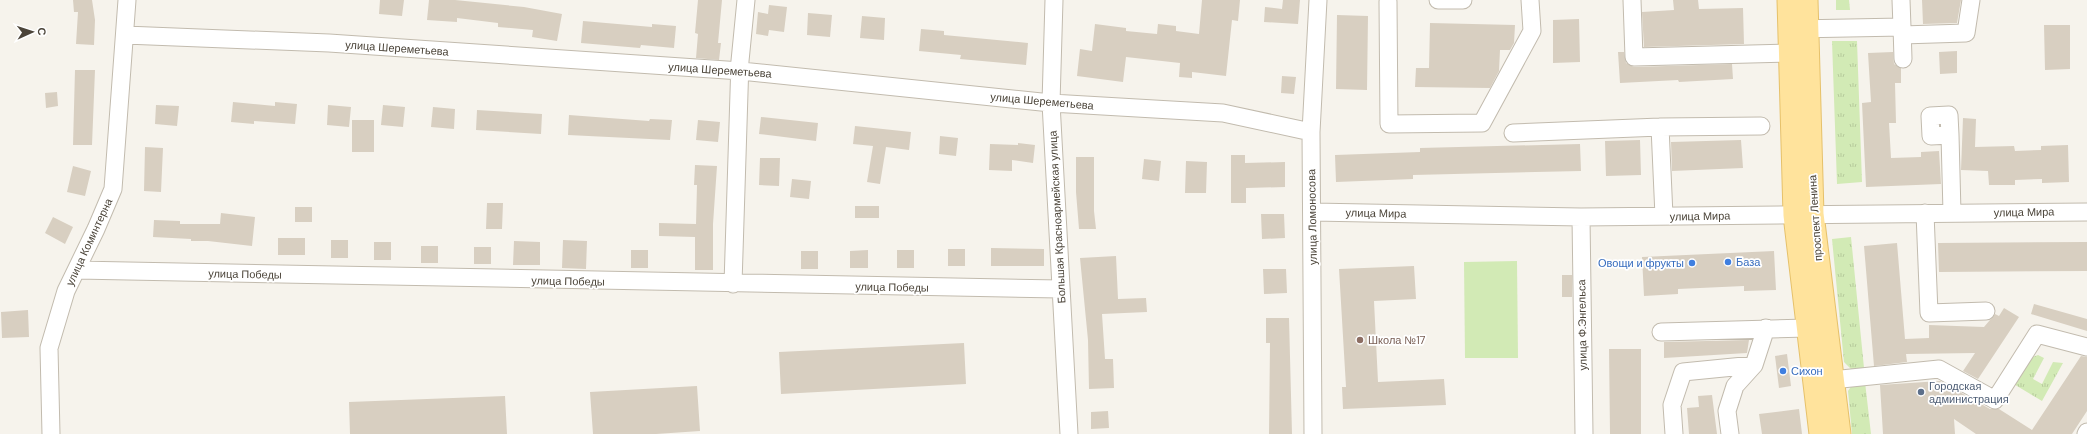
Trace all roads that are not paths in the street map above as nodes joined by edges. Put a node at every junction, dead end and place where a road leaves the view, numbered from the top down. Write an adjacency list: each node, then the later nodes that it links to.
1 (127, 0): 16 (street, улица Коминтерна)
2 (746, 0): 19 (street)
3 (1054, 0): 20 (street, Большая Красноармейская улица)
4 (1318, 0): 23 (street, улица Ломоносова)
5 (1438, 0): 6 (street)
6 (1463, 0)
7 (1530, 0): 13 (street)
8 (1632, 0): 17 (street)
9 (1788, 0): 14 (main road, проспект Ленина)
10 (1807, 0): 14 (main road, проспект Ленина)
11 (1901, 0): 15 (street)
12 (1971, 0): 15 (street)
13 (1388, 2)
14 (1798, 28): 15 (street); 17 (main road, проспект Ленина); 30 (main road, проспект Ленина)
15 (1902, 31): 18 (street)
16 (125, 35): 19 (street, улица Шереметьева); 33 (street, улица Коминтерна)
17 (1790, 54): 30 (main road, проспект Ленина)
18 (1903, 59)
19 (741, 71): 20 (street, улица Шереметьева); 34 (street)
20 (1051, 103): 23 (street, улица Шереметьева); 35 (street, Большая Красноармейская улица)
21 (1762, 126): 22 (street)
22 (1660, 127): 24 (street); 31 (street)
23 (1311, 132): 26 (street, улица Ломоносова)
24 (1513, 132)
25 (1950, 135): 29 (street)
26 (1313, 212): 32 (street, улица Мира); 45 (street, улица Ломоносова)
27 (2087, 212): 29 (street, улица Мира)
28 (1925, 213): 29 (street, улица Мира); 30 (street, улица Мира); 36 (street)
29 (1952, 213)
30 (1803, 215): 31 (street, улица Мира); 38 (main road, проспект Ленина); 42 (main road, проспект Ленина)
31 (1664, 216): 32 (street, улица Мира)
32 (1581, 217): 46 (street, улица Ф.Энгельса)
33 (77, 270): 34 (street, улица Победы); 43 (street, улица Коминтерна)
34 (733, 284): 35 (street, улица Победы)
35 (1060, 289): 44 (street, Большая Красноармейская улица)
36 (1986, 311)
37 (1766, 328): 38 (street); 39 (street); 41 (street)
38 (1807, 328): 42 (main road, проспект Ленина)
39 (1661, 332)
40 (2087, 347): 42 (street)
41 (1754, 365): 47 (street); 48 (street)
42 (1823, 381): 49 (main road, проспект Ленина); 50 (main road, проспект Ленина)
43 (51, 434)
44 (1069, 434)
45 (1313, 434)
46 (1584, 434)
47 (1674, 434)
48 (1730, 434)
49 (1820, 434)
50 (1840, 434)

